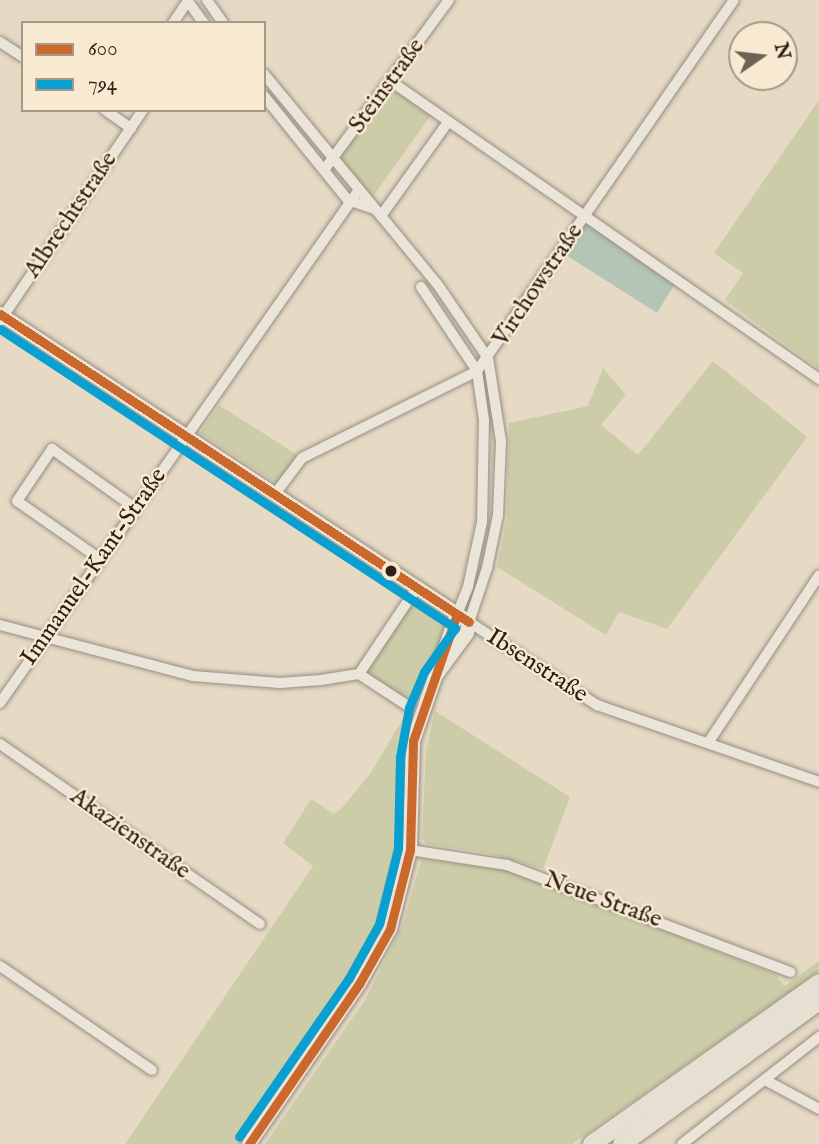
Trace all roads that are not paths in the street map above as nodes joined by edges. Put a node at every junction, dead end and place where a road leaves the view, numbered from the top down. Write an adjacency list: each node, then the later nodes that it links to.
1 (188, 0): 5 (street); 6 (street)
2 (449, 0): 12 (street, Steinstraße)
3 (734, 0): 23 (street, Virchowstraße)
4 (212, 3): 7 (street); 8 (street)
5 (174, 21)
6 (203, 21)
7 (204, 21)
8 (222, 21)
9 (0, 42): 10 (street)
10 (21, 56)
11 (266, 76): 18 (street)
12 (392, 82): 16 (street); 18 (street, Steinstraße)
13 (266, 98): 19 (street)
14 (110, 112): 17 (street)
15 (142, 112): 17 (street, Albrechtstraße)
16 (448, 122): 22 (street); 23 (street)
17 (131, 128): 25 (street, Albrechtstraße)
18 (333, 159): 19 (street, Steinstraße); 20 (street)
19 (324, 170): 21 (street)
20 (358, 191): 21 (street, Immanuel-Kant-Straße); 22 (street)
21 (348, 200): 22 (street); 29 (street, Immanuel-Kant-Straße)
22 (378, 213): 26 (street)
23 (583, 218): 26 (street, Virchowstraße); 28 (street)
24 (421, 287): 27 (street)
25 (1, 317): 29 (street, Ibsenstraße)
26 (488, 358): 27 (street, Virchowstraße); 35 (street)
27 (477, 371): 30 (street, Virchowstraße); 35 (street)
28 (819, 379)
29 (185, 436): 30 (street, Ibsenstraße); 31 (street, Immanuel-Kant-Straße)
30 (275, 494): 34 (street, Ibsenstraße)
31 (135, 508): 32 (street, Immanuel-Kant-Straße); 32 (street)
32 (100, 559): 37 (street, Immanuel-Kant-Straße)
33 (819, 575): 41 (street)
34 (418, 586): 35 (street, Ibsenstraße); 38 (street)
35 (463, 618): 41 (street, Ibsenstraße); 44 (street)
36 (0, 625): 37 (street)
37 (47, 637): 38 (street); 39 (street, Immanuel-Kant-Straße)
38 (359, 674): 40 (street)
39 (0, 703)
40 (408, 706)
41 (708, 743): 43 (street, Ibsenstraße)
42 (0, 744): 45 (street, Akazienstraße)
43 (819, 782)
44 (410, 850): 47 (street, Neue Straße); 54 (street)
45 (260, 924)
46 (0, 966): 51 (street)
47 (790, 972)
48 (819, 983): 55 (highway)
49 (819, 1002): 56 (highway)
50 (819, 1037): 52 (street)
51 (152, 1070)
52 (767, 1081): 53 (street); 57 (street)
53 (819, 1109)
54 (249, 1144)
55 (592, 1144)
56 (622, 1144)
57 (682, 1144)

